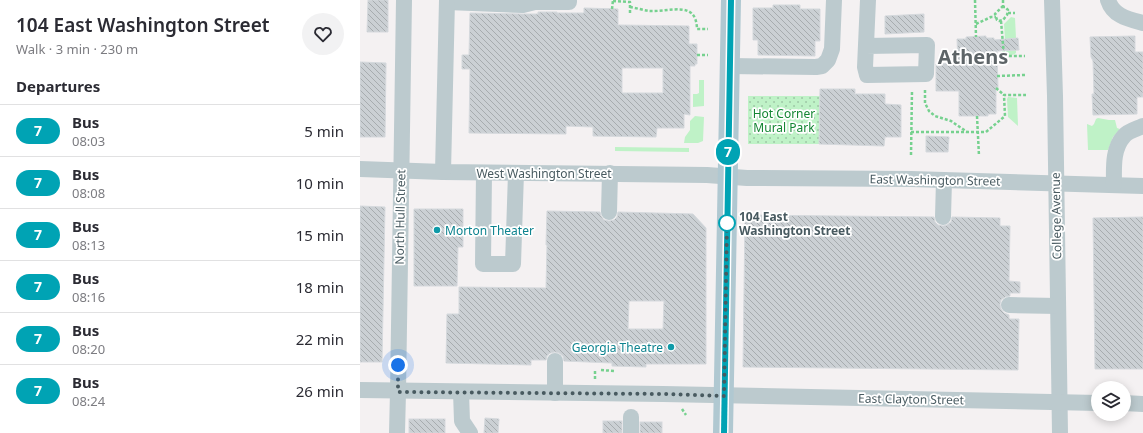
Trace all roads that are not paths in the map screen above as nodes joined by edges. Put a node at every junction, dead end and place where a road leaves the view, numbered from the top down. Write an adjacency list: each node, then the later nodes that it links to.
1 (404, 0): 14 (street, North Hull Street)
2 (569, 0): 8 (street)
3 (731, 0): 11 (main road)
4 (834, 0): 11 (street)
5 (868, 0): 10 (street)
6 (1052, 0): 21 (street, College Avenue)
7 (1108, 0): 9 (street)
8 (447, 1): 15 (street)
9 (1138, 21)
10 (866, 46)
11 (730, 66): 19 (main road)
12 (1138, 128): 22 (street)
13 (360, 169): 14 (street, West Washington Street)
14 (401, 171): 15 (street, West Washington Street); 30 (street, North Hull Street)
15 (443, 172): 16 (street, West Washington Street)
16 (484, 173): 17 (street, West Washington Street); 17 (street)
17 (516, 173): 18 (street, West Washington Street)
18 (610, 173): 19 (street, West Washington Street); 24 (street)
19 (728, 176): 20 (street, East Washington Street); 33 (main road)
20 (944, 180): 21 (street, East Washington Street); 25 (street)
21 (1056, 183): 22 (street, East Washington Street); 27 (street, College Avenue)
22 (1114, 185): 23 (street, East Washington Street)
23 (1143, 186)
24 (609, 212)
25 (943, 217)
26 (1009, 305): 27 (street)
27 (1058, 306): 34 (street, College Avenue)
28 (555, 361): 32 (street)
29 (360, 390): 30 (street, East Clayton Street)
30 (398, 392): 31 (street, East Clayton Street); 38 (street, North Hull Street)
31 (461, 392): 32 (street, East Clayton Street); 39 (street)
32 (555, 393): 33 (street, East Clayton Street)
33 (724, 396): 34 (street, East Clayton Street); 40 (main road)
34 (1059, 402): 35 (street, East Clayton Street); 41 (street, College Avenue)
35 (1091, 403)
36 (1131, 403): 37 (street)
37 (1143, 404)
38 (397, 433)
39 (470, 433)
40 (724, 433)
41 (1060, 433)

